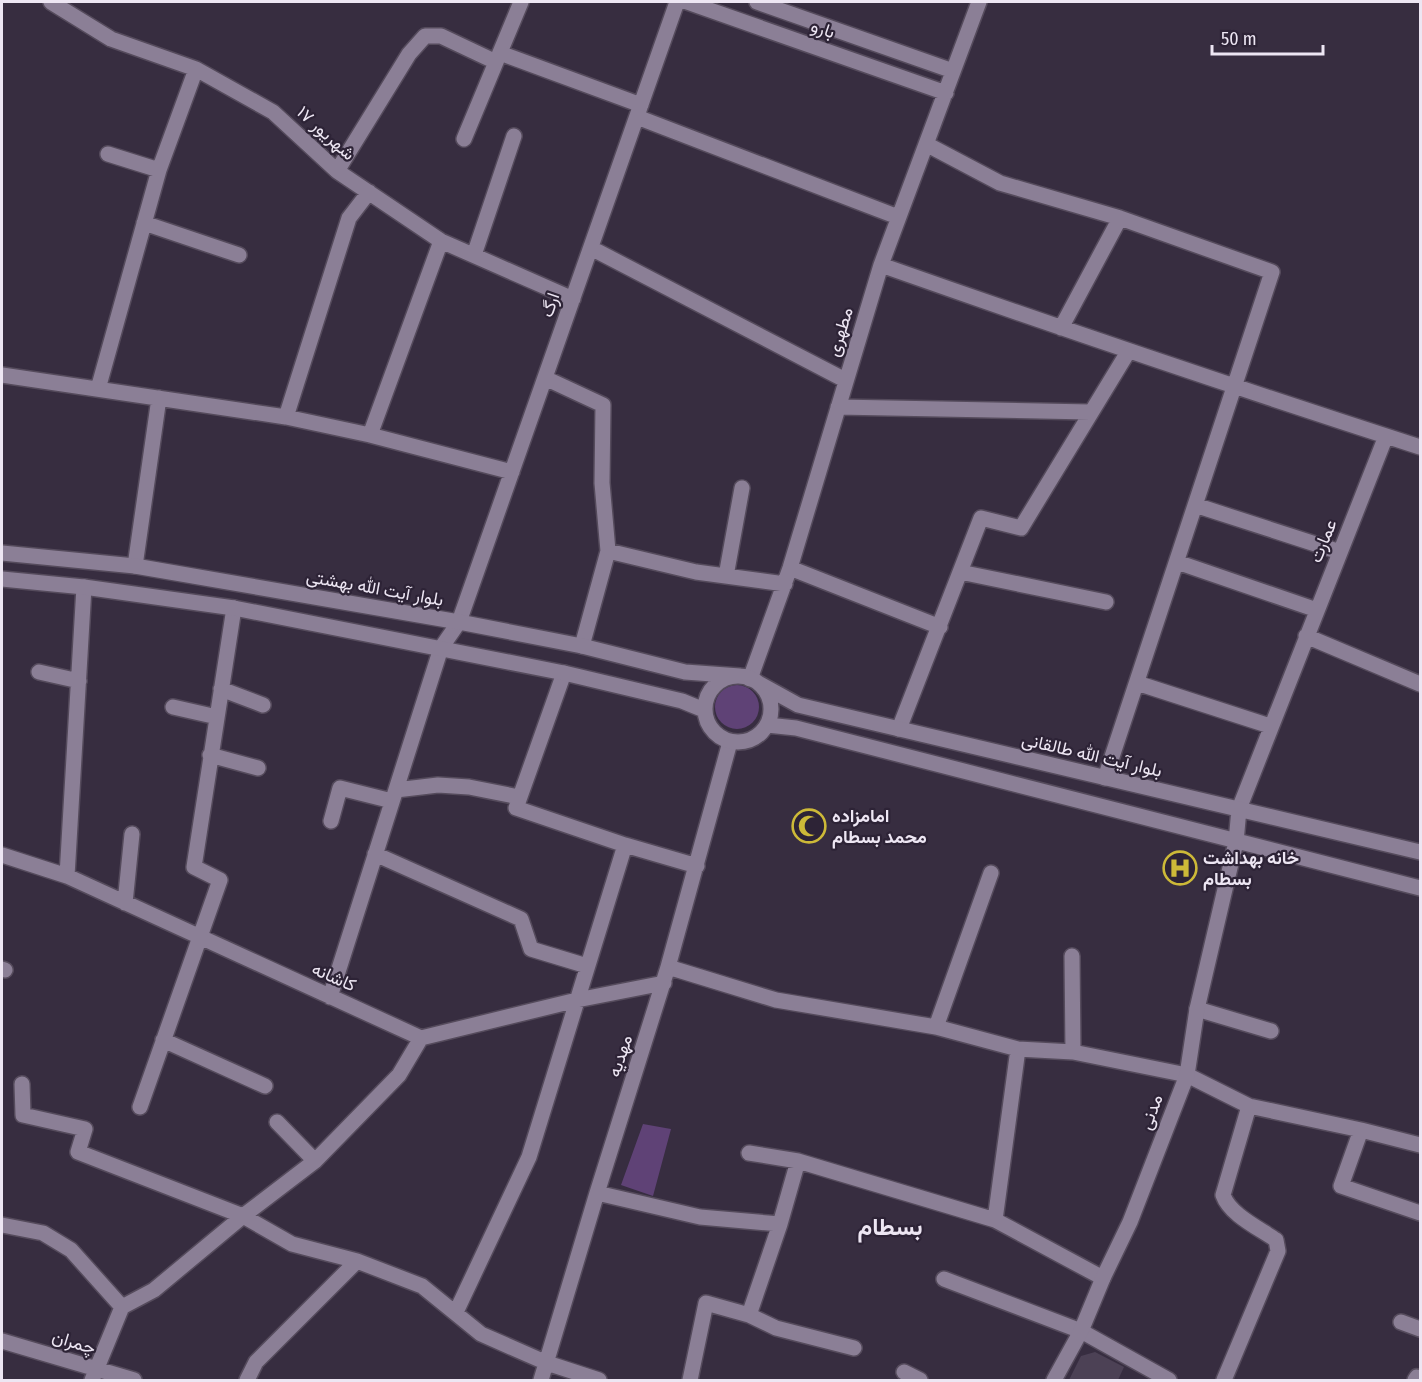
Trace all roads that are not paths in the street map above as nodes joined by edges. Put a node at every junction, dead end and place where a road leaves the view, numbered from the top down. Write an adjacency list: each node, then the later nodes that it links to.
1 (51, 2): 9 (street, ۱۷ شهریور)
2 (521, 2): 8 (street)
3 (677, 2): 12 (street, ارگ)
4 (687, 2): 11 (street, بارو)
5 (757, 2): 7 (street, بارو)
6 (980, 2): 10 (street, مطهری)
7 (780, 5): 10 (street, بارو)
8 (498, 58): 12 (street); 14 (street); 18 (street)
9 (196, 69): 17 (street); 18 (street, ۱۷ شهریور)
10 (953, 71): 11 (street, مطهری)
11 (946, 93): 15 (street, مطهری)
12 (639, 111): 20 (street); 24 (street, ارگ)
13 (514, 136): 26 (street)
14 (465, 139)
15 (926, 144): 20 (street, مطهری); 21 (street)
16 (108, 154): 17 (street)
17 (159, 170): 22 (street)
18 (337, 171): 19 (street, ۱۷ شهریور)
19 (369, 192): 23 (street, ۱۷ شهریور); 39 (street)
20 (898, 217): 27 (street, مطهری)
21 (1120, 218): 29 (street); 34 (street)
22 (144, 223): 25 (street); 35 (street)
23 (441, 241): 26 (street, ۱۷ شهریور); 40 (street)
24 (591, 248): 28 (street, ارگ); 33 (street)
25 (239, 255)
26 (474, 255): 28 (street, ۱۷ شهریور)
27 (881, 265): 29 (street); 33 (street, مطهری)
28 (573, 299): 32 (street, ارگ)
29 (1061, 328): 30 (street)
30 (1128, 352): 34 (street); 38 (street)
31 (2, 375): 35 (street)
32 (545, 378): 43 (street, ارگ); 46 (street)
33 (845, 380): 37 (street, مطهری)
34 (1234, 385): 41 (street); 45 (street)
35 (98, 389): 36 (street)
36 (159, 398): 39 (street); 50 (street)
37 (838, 406): 38 (street); 51 (street, مطهری)
38 (1090, 412): 52 (street)
39 (286, 417): 40 (street)
40 (370, 435): 43 (street)
41 (1386, 436): 42 (street); 47 (street, عمارت)
42 (1420, 447)
43 (512, 472): 60 (street, ارگ)
44 (742, 488): 53 (street)
45 (1195, 505): 47 (street); 49 (street)
46 (608, 551): 53 (street); 63 (street)
47 (1340, 552): 59 (street, عمارت)
48 (2, 553): 50 (street, بلوار آیت الله بهشتی)
49 (1177, 562): 59 (street); 69 (street)
50 (135, 566): 60 (street, بلوار آیت الله بهشتی)
51 (790, 568): 55 (street, مطهری); 61 (street)
52 (960, 572): 57 (street); 61 (street)
53 (726, 576): 55 (street)
54 (2, 579): 56 (street)
55 (785, 584): 67 (street, مطهری)
56 (84, 587): 58 (street); 68 (street)
57 (1106, 602)
58 (234, 608): 64 (street); 71 (street)
59 (1317, 610): 62 (street, عمارت)
60 (459, 622): 63 (street, بلوار آیت الله بهشتی); 64 (street, ارگ)
61 (940, 627): 78 (street)
62 (1306, 636): 70 (street); 77 (street, عمارت)
63 (582, 646): 67 (street, بلوار آیت الله بهشتی)
64 (441, 648): 66 (street); 83 (street, ارگ)
65 (39, 672): 68 (street)
66 (564, 673): 74 (street); 84 (street)
67 (750, 680): 74 (street); 76 (street); 78 (street, بلوار آیت الله طالقانی)
68 (79, 681): 95 (street)
69 (1137, 683): 77 (street); 82 (street)
70 (1420, 684)
71 (221, 689): 72 (street); 75 (street)
72 (263, 705)
73 (173, 707): 75 (street)
74 (704, 710): 79 (street)
75 (217, 717): 80 (street)
76 (767, 725): 79 (street); 88 (street)
77 (1270, 726): 85 (street, عمارت)
78 (899, 729): 82 (street, بلوار آیت الله طالقانی)
79 (730, 742): 93 (street, مهدیه)
80 (210, 755): 81 (street); 98 (street)
81 (258, 768)
82 (1105, 777): 85 (street, بلوار آیت الله طالقانی)
83 (394, 796): 84 (street); 86 (street); 91 (street, ارگ)
84 (519, 797): 89 (street)
85 (1239, 809): 88 (street, عمارت); 90 (street, بلوار آیت الله طالقانی)
86 (331, 820)
87 (132, 834): 97 (street)
88 (1236, 842): 96 (street); 105 (street, مدنی)
89 (625, 845): 93 (street); 100 (street)
90 (1420, 852)
91 (375, 854): 100 (street); 103 (street, ارگ)
92 (2, 855): 95 (street, کاشانه)
93 (697, 866): 101 (street, مهدیه)
94 (992, 873): 106 (street)
95 (68, 876): 97 (street, کاشانه)
96 (1420, 888)
97 (125, 903): 98 (street, کاشانه)
98 (199, 937): 103 (street, کاشانه); 109 (street)
99 (1072, 956): 111 (street)
100 (587, 966): 104 (street)
101 (668, 967): 102 (street, مهدیه); 106 (street)
102 (664, 983): 104 (street); 123 (street, مهدیه)
103 (330, 997): 108 (street, کاشانه)
104 (577, 999): 108 (street); 133 (street)
105 (1197, 1009): 107 (street); 112 (street, مدنی)
106 (936, 1027): 110 (street)
107 (1271, 1031)
108 (421, 1038): 121 (street)
109 (163, 1040): 114 (street); 116 (street)
110 (1018, 1049): 111 (street); 126 (street)
111 (1073, 1052): 112 (street)
112 (1187, 1075): 115 (street); 130 (street, مدنی)
113 (22, 1084): 125 (street)
114 (265, 1086)
115 (1249, 1106): 118 (street); 152 (street)
116 (140, 1107)
117 (277, 1122): 121 (street)
118 (1361, 1130): 119 (street); 124 (street)
119 (1420, 1145)
120 (749, 1153): 122 (street)
121 (315, 1161): 125 (street)
122 (798, 1161): 126 (street); 127 (street)
123 (597, 1193): 127 (street); 140 (street, مهدیه)
124 (1420, 1212)
125 (243, 1216): 129 (street); 132 (street)
126 (995, 1220): 130 (street)
127 (780, 1224): 134 (street)
128 (2, 1225): 132 (street)
129 (357, 1261): 133 (street); 145 (street)
130 (1103, 1278): 137 (street, مدنی)
131 (944, 1279): 137 (street)
132 (122, 1307): 142 (street)
133 (456, 1312): 140 (street)
134 (750, 1315): 139 (street); 148 (street)
135 (1401, 1322): 136 (street)
136 (1420, 1329)
137 (1081, 1331): 150 (street, مدنی); 151 (street)
138 (2, 1341): 142 (street, چمران)
139 (854, 1348)
140 (547, 1363): 146 (street, مهدیه); 147 (street)
141 (904, 1372): 149 (street)
142 (94, 1375): 144 (street, چمران)
143 (1420, 1378): 153 (street)
144 (134, 1380)
145 (247, 1380)
146 (542, 1380)
147 (599, 1380)
148 (690, 1380)
149 (920, 1380)
150 (1054, 1380)
151 (1169, 1380)
152 (1224, 1380)
153 (1415, 1380)

